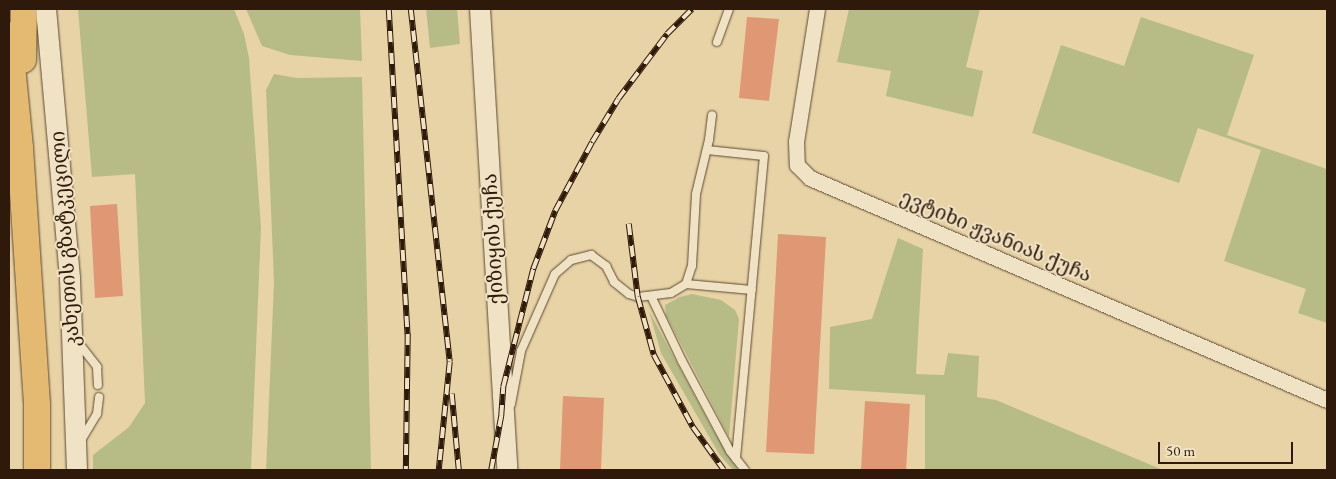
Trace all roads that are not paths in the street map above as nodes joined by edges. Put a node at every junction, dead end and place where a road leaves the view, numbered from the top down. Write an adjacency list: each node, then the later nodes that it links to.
1 (24, 9): 9 (highway)
2 (46, 9): 14 (street, კახეთის გზატკეცილი)
3 (480, 9): 18 (street, ქიზიყის ქუჩა)
4 (729, 9): 7 (lane)
5 (817, 9): 17 (street, ევტიხი ჟვანიას ქუჩა)
6 (9, 35): 9 (highway, კახეთის გზატკეცილი)
7 (717, 42)
8 (712, 115): 10 (lane)
9 (20, 148): 21 (highway, კახეთის გზატკეცილი)
10 (706, 150): 11 (lane); 12 (lane)
11 (686, 284): 12 (lane); 13 (lane)
12 (752, 290): 20 (lane)
13 (651, 296): 18 (lane); 20 (lane)
14 (72, 335): 15 (lane); 19 (street, კახეთის გზატკეცილი)
15 (98, 385)
16 (99, 397): 19 (lane)
17 (1327, 400)
18 (505, 435): 23 (street, ქიზიყის ქუჩა)
19 (77, 448): 22 (street, კახეთის გზატკეცილი)
20 (736, 459): 24 (lane)
21 (37, 470)
22 (77, 470)
23 (507, 470)
24 (744, 470)

